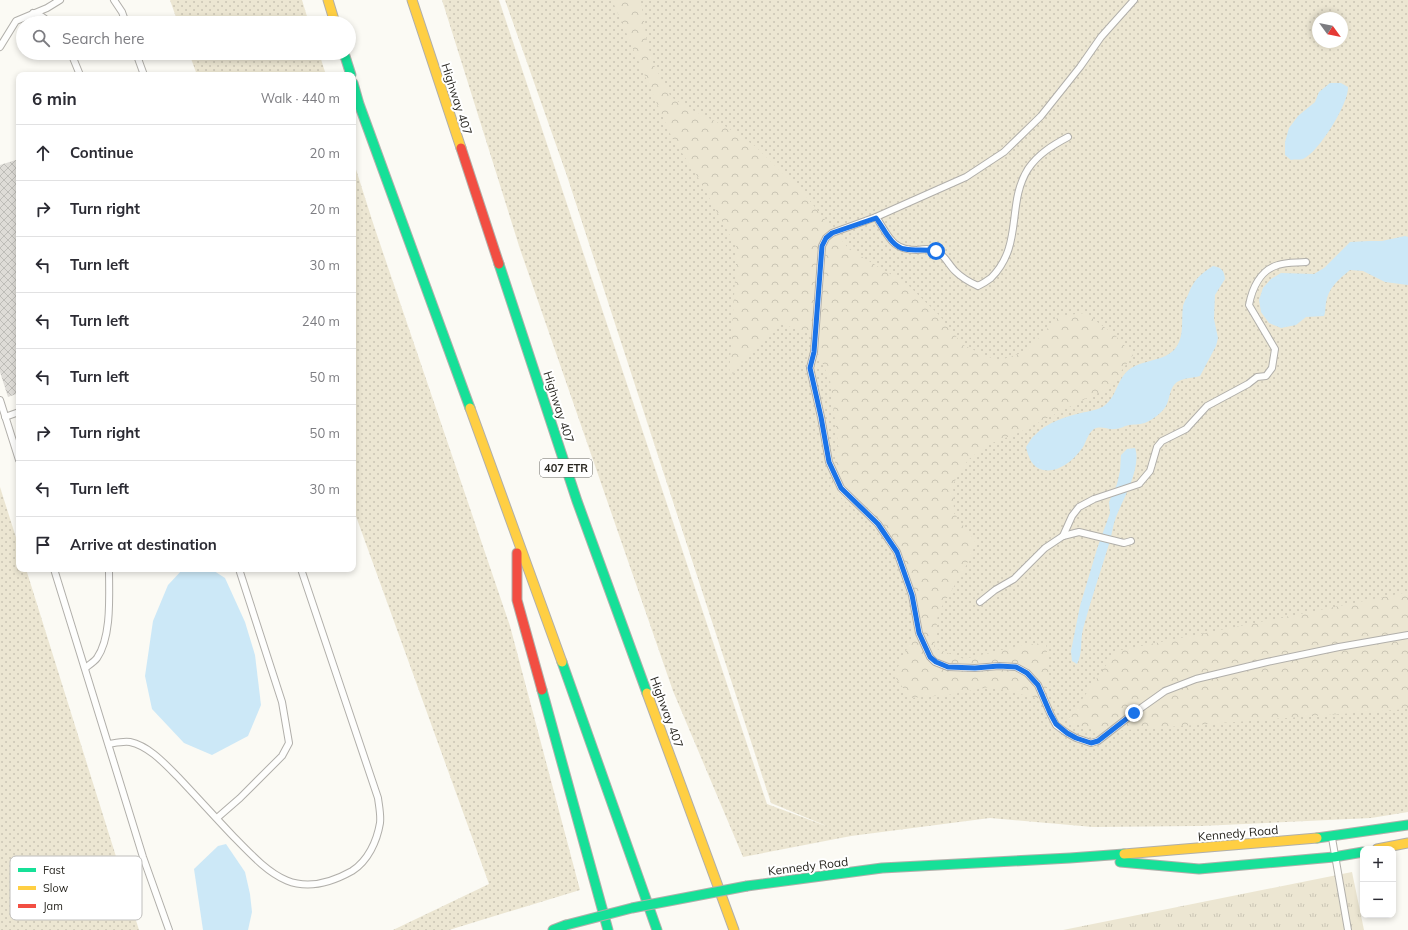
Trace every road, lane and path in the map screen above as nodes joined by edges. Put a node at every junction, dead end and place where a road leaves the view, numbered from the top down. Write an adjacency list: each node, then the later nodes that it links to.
1 (60, 0): 6 (lane)
2 (114, 0): 9 (lane)
3 (328, 0): 10 (main road)
4 (412, 0): 50 (main road, Highway 407 / 407 ETR)
5 (1134, 0): 21 (lane)
6 (32, 13): 7 (lane); 8 (lane)
7 (27, 16)
8 (41, 16)
9 (123, 16)
10 (333, 16)
11 (16, 22): 12 (lane)
12 (0, 47)
13 (74, 60): 16 (lane)
14 (139, 60): 17 (lane)
15 (346, 60): 18 (main road)
16 (79, 72)
17 (143, 72)
18 (350, 72)
19 (356, 94): 28 (main road)
20 (1068, 137): 21 (lane)
21 (876, 218): 35 (lane)
22 (1306, 262): 27 (lane)
23 (0, 400): 25 (lane)
24 (16, 413): 25 (lane)
25 (5, 417): 26 (lane)
26 (16, 451)
27 (1063, 536): 29 (lane); 34 (lane)
28 (517, 538): 48 (main road); 49 (main road)
29 (1132, 541)
30 (55, 572): 36 (lane)
31 (110, 572): 36 (lane)
32 (240, 572): 38 (lane)
33 (302, 572): 38 (lane)
34 (980, 602)
35 (1408, 635)
36 (85, 668): 37 (lane)
37 (109, 744): 38 (lane); 46 (lane)
38 (217, 818)
39 (1408, 825): 40 (main road, Kennedy Road)
40 (1332, 837): 44 (lane); 45 (main road, Kennedy Road)
41 (1408, 843): 42 (main road)
42 (1393, 846)
43 (1360, 853): 44 (main road, Kennedy Road)
44 (1334, 857): 45 (main road, Kennedy Road); 51 (lane)
45 (1070, 858): 47 (main road, Kennedy Road, bridge)
46 (169, 930)
47 (553, 930)
48 (608, 930)
49 (657, 930)
50 (734, 930)
51 (1348, 930)

